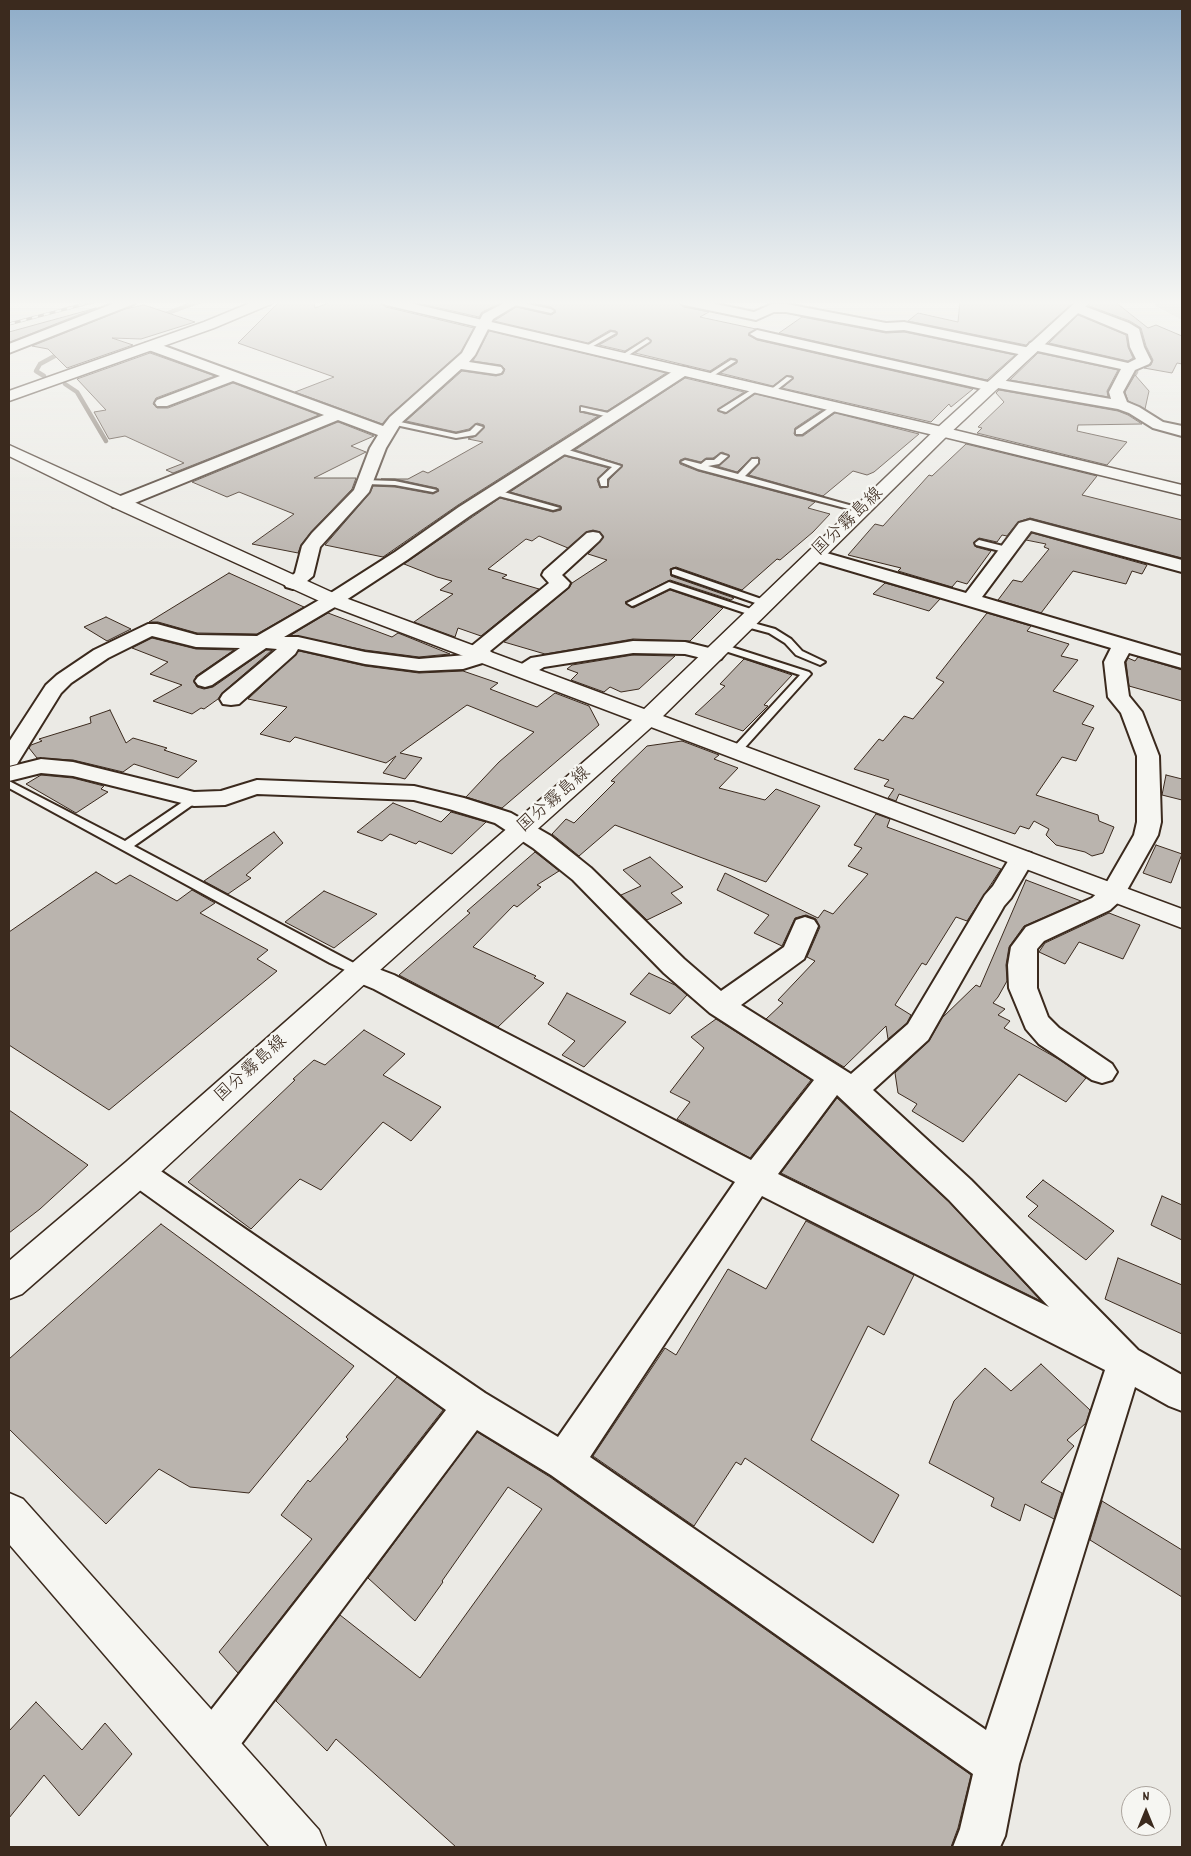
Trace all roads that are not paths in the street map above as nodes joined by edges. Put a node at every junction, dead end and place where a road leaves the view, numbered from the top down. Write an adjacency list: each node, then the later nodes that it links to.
1 (33, 388): 13 (main road)
2 (203, 388): 14 (street)
3 (265, 388): 19 (street)
4 (430, 388): 21 (street)
5 (658, 388): 20 (street)
6 (753, 388): 11 (main road)
7 (768, 388): 11 (lane)
8 (964, 388): 12 (street)
9 (985, 388): 12 (main road, 国分霧島線)
10 (1119, 388): 15 (street)
11 (763, 390): 16 (main road); 18 (lane)
12 (980, 392): 15 (street); 25 (main road, 国分霧島線)
13 (9, 396)
14 (162, 403)
15 (1127, 407): 23 (street)
16 (835, 408): 24 (lane); 25 (main road)
17 (584, 409): 20 (lane)
18 (723, 410)
19 (338, 415): 21 (street); 38 (street)
20 (614, 416): 27 (street)
21 (390, 427): 22 (lane); 33 (street)
22 (479, 427)
23 (1182, 431)
24 (799, 432)
25 (942, 432): 36 (main road); 40 (main road, 国分霧島線)
26 (9, 450): 38 (main road)
27 (559, 450): 34 (lane); 37 (street)
28 (724, 456): 31 (lane)
29 (755, 460): 32 (lane)
30 (685, 462): 31 (lane)
31 (701, 467): 32 (lane)
32 (739, 477): 40 (lane)
33 (366, 482): 35 (lane); 47 (street)
34 (604, 484)
35 (434, 490)
36 (1182, 490)
37 (494, 492): 39 (lane); 48 (street)
38 (119, 503): 47 (main road)
39 (556, 508)
40 (863, 510): 44 (main road, 国分霧島線)
41 (593, 537): 56 (street)
42 (979, 543): 43 (lane)
43 (1008, 550): 45 (street); 49 (street)
44 (816, 555): 49 (street); 51 (main road, 国分霧島線)
45 (1182, 566)
46 (675, 572): 51 (lane)
47 (293, 583): 48 (main road)
48 (333, 600): 52 (street); 56 (main road)
49 (970, 600): 54 (street)
50 (632, 603): 51 (lane)
51 (757, 614): 55 (main road, 国分霧島線); 57 (lane)
52 (263, 641): 53 (street); 60 (street); 64 (street)
53 (290, 642): 56 (street); 61 (street)
54 (1123, 645): 58 (street); 71 (street)
55 (718, 651): 59 (street); 62 (main road, 国分霧島線); 63 (lane)
56 (480, 654): 59 (main road)
57 (820, 662)
58 (1182, 662)
59 (524, 671): 62 (main road)
60 (205, 681)
61 (231, 699)
62 (648, 718): 63 (main road); 68 (main road, 国分霧島線)
63 (736, 751): 70 (main road)
64 (9, 759)
65 (9, 774): 67 (street)
66 (9, 784): 69 (lane)
67 (194, 799): 68 (street); 69 (lane)
68 (522, 830): 74 (main road, 国分霧島線); 75 (street)
69 (126, 846): 74 (lane)
70 (1022, 859): 71 (main road); 77 (street)
71 (1112, 893): 72 (main road); 76 (street)
72 (1182, 919)
73 (805, 926): 75 (street)
74 (360, 972): 78 (main road, 国分霧島線); 79 (street)
75 (720, 1006): 77 (street)
76 (1102, 1072)
77 (843, 1084): 79 (street); 81 (street)
78 (138, 1172): 80 (main road, 国分霧島線); 83 (street)
79 (756, 1178): 81 (street); 84 (street)
80 (9, 1283)
81 (1125, 1362): 82 (street); 87 (street)
82 (1182, 1394)
83 (472, 1406): 84 (street); 86 (street)
84 (564, 1462): 87 (street)
85 (9, 1512): 86 (main road)
86 (213, 1744): 88 (main road)
87 (997, 1764): 89 (street)
88 (302, 1847)
89 (976, 1847)

